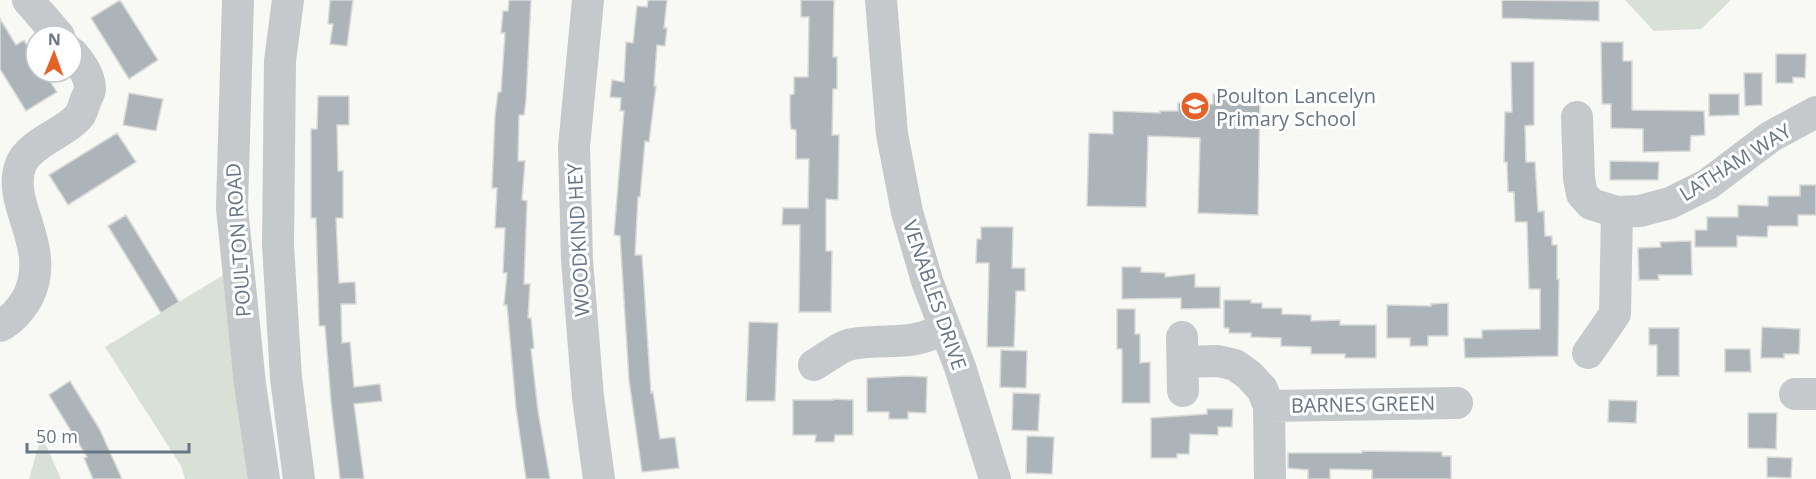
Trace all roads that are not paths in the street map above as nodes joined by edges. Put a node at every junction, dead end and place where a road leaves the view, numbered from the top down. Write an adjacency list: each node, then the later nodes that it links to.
1 (28, 0): 6 (street)
2 (238, 0): 18 (street, POULTON ROAD)
3 (288, 0): 19 (street)
4 (588, 0): 20 (street, WOODKIND HEY)
5 (881, 0): 12 (street, VENABLES DRIVE)
6 (49, 24)
7 (84, 69): 11 (street)
8 (1816, 112): 10 (street, LATHAM WAY)
9 (1586, 136): 10 (street, LATHAM WAY)
10 (1617, 212): 13 (street)
11 (0, 326)
12 (945, 328): 15 (street); 21 (street, VENABLES DRIVE)
13 (1588, 353)
14 (1183, 363): 17 (street, BARNES GREEN)
15 (814, 365)
16 (1457, 403): 17 (street, BARNES GREEN)
17 (1269, 406): 22 (street, BARNES GREEN)
18 (264, 479)
19 (299, 479)
20 (599, 479)
21 (995, 479)
22 (1270, 479)

